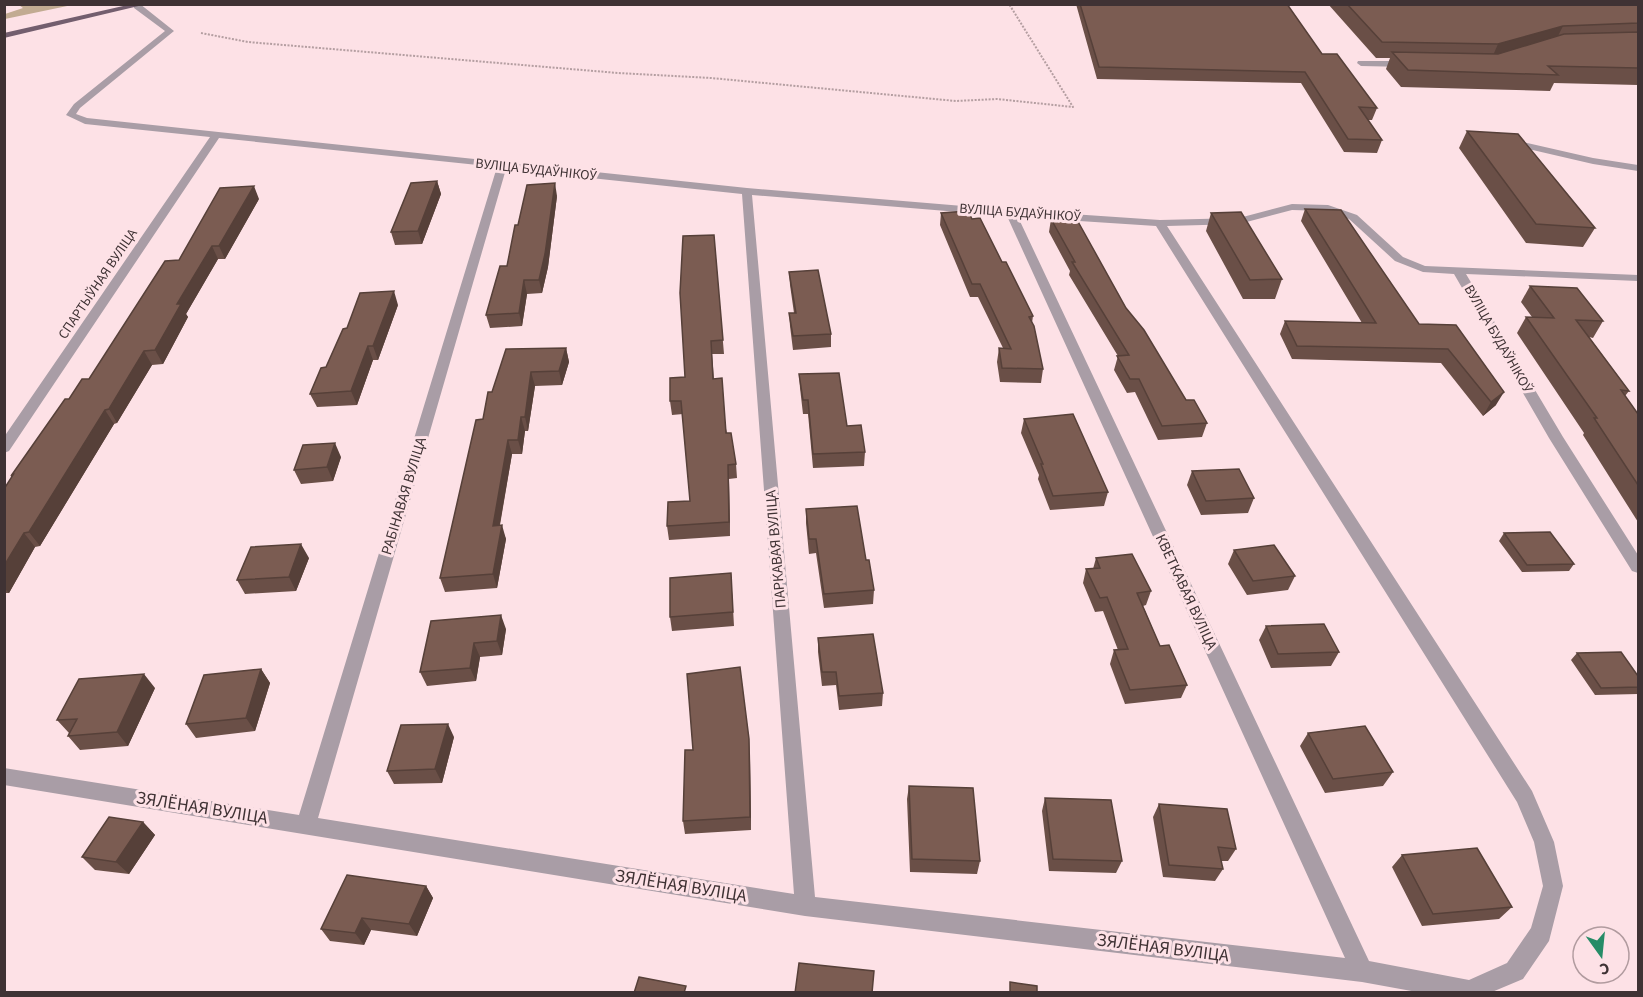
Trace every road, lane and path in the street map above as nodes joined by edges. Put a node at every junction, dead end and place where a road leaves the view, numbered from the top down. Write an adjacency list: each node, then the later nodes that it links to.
1 (1009, 4): 3 (path)
2 (140, 5): 4 (main road); 7 (street, ВУЛІЦА БУДАЎНІКОЎ)
3 (201, 33)
4 (4, 36)
5 (1361, 63): 6 (street)
6 (1420, 64)
7 (215, 137): 9 (street, ВУЛІЦА БУДАЎНІКОЎ); 16 (street, СПАРТЫЎНАЯ ВУЛІЦА)
8 (1510, 142): 10 (street)
9 (502, 166): 11 (street, ВУЛІЦА БУДАЎНІКОЎ); 19 (street, РАБІНАВАЯ ВУЛІЦА)
10 (1638, 168)
11 (747, 191): 12 (street, ВУЛІЦА БУДАЎНІКОЎ); 20 (street, ПАРКАВАЯ ВУЛІЦА)
12 (1011, 213): 13 (street, ВУЛІЦА БУДАЎНІКОЎ); 21 (street, КВЕТКАВАЯ ВУЛІЦА)
13 (1160, 223): 14 (street, ВУЛІЦА БУДАЎНІКОЎ); 21 (street, ЗЯЛЁНАЯ ВУЛІЦА)
14 (1458, 270): 15 (street); 17 (street, ВУЛІЦА БУДАЎНІКОЎ)
15 (1638, 278)
16 (4, 448)
17 (1638, 567)
18 (4, 776): 19 (street, ЗЯЛЁНАЯ ВУЛІЦА)
19 (306, 826): 20 (street, ЗЯЛЁНАЯ ВУЛІЦА)
20 (805, 906): 21 (street, ЗЯЛЁНАЯ ВУЛІЦА)
21 (1362, 971)

